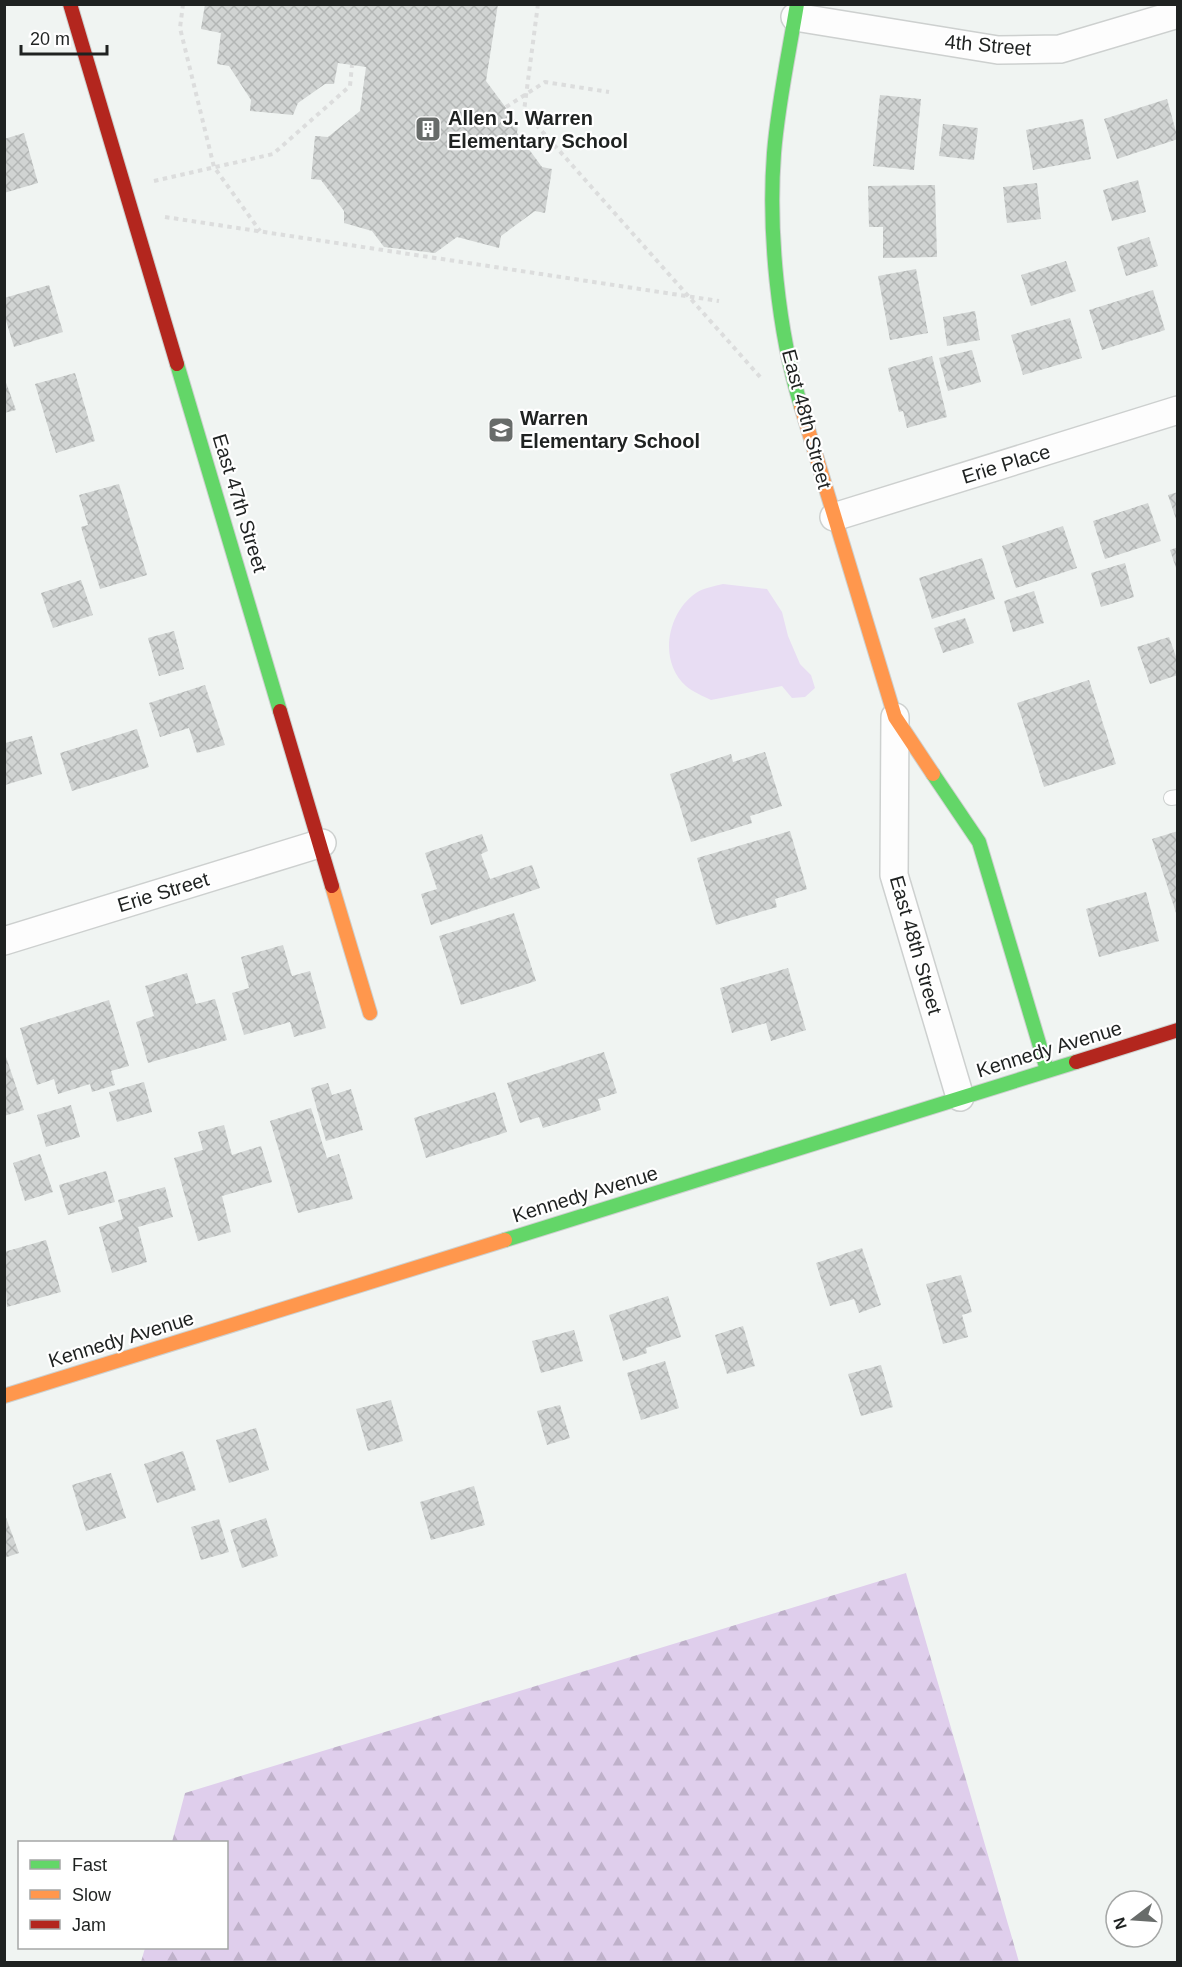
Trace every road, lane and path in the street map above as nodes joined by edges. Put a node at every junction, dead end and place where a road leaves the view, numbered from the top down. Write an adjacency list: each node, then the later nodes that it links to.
1 (70, 4): 11 (street, East 47th Street)
2 (183, 4): 10 (path)
3 (538, 4): 8 (path)
4 (796, 11): 5 (street, 4th Street); 18 (street, East 48th Street)
5 (1178, 14)
6 (352, 65): 10 (path)
7 (609, 92): 8 (path)
8 (526, 94): 9 (path); 14 (path)
9 (506, 107)
10 (214, 167): 11 (path); 13 (path)
11 (125, 188): 12 (street, East 47th Street)
12 (132, 212): 13 (path); 20 (street, East 47th Street)
13 (260, 232): 14 (path)
14 (688, 297): 15 (path); 16 (path)
15 (719, 302)
16 (763, 381)
17 (1178, 410): 18 (street, Erie Place)
18 (834, 517): 19 (street, East 48th Street)
19 (895, 717): 24 (street, East 48th Street); 25 (street, East 48th Street)
20 (322, 843): 21 (street, Erie Street); 22 (street, East 47th Street)
21 (4, 940)
22 (370, 1013)
23 (1178, 1030): 24 (street, Kennedy Avenue)
24 (1047, 1070): 25 (street, Kennedy Avenue)
25 (960, 1097): 26 (street, Kennedy Avenue)
26 (4, 1396)

